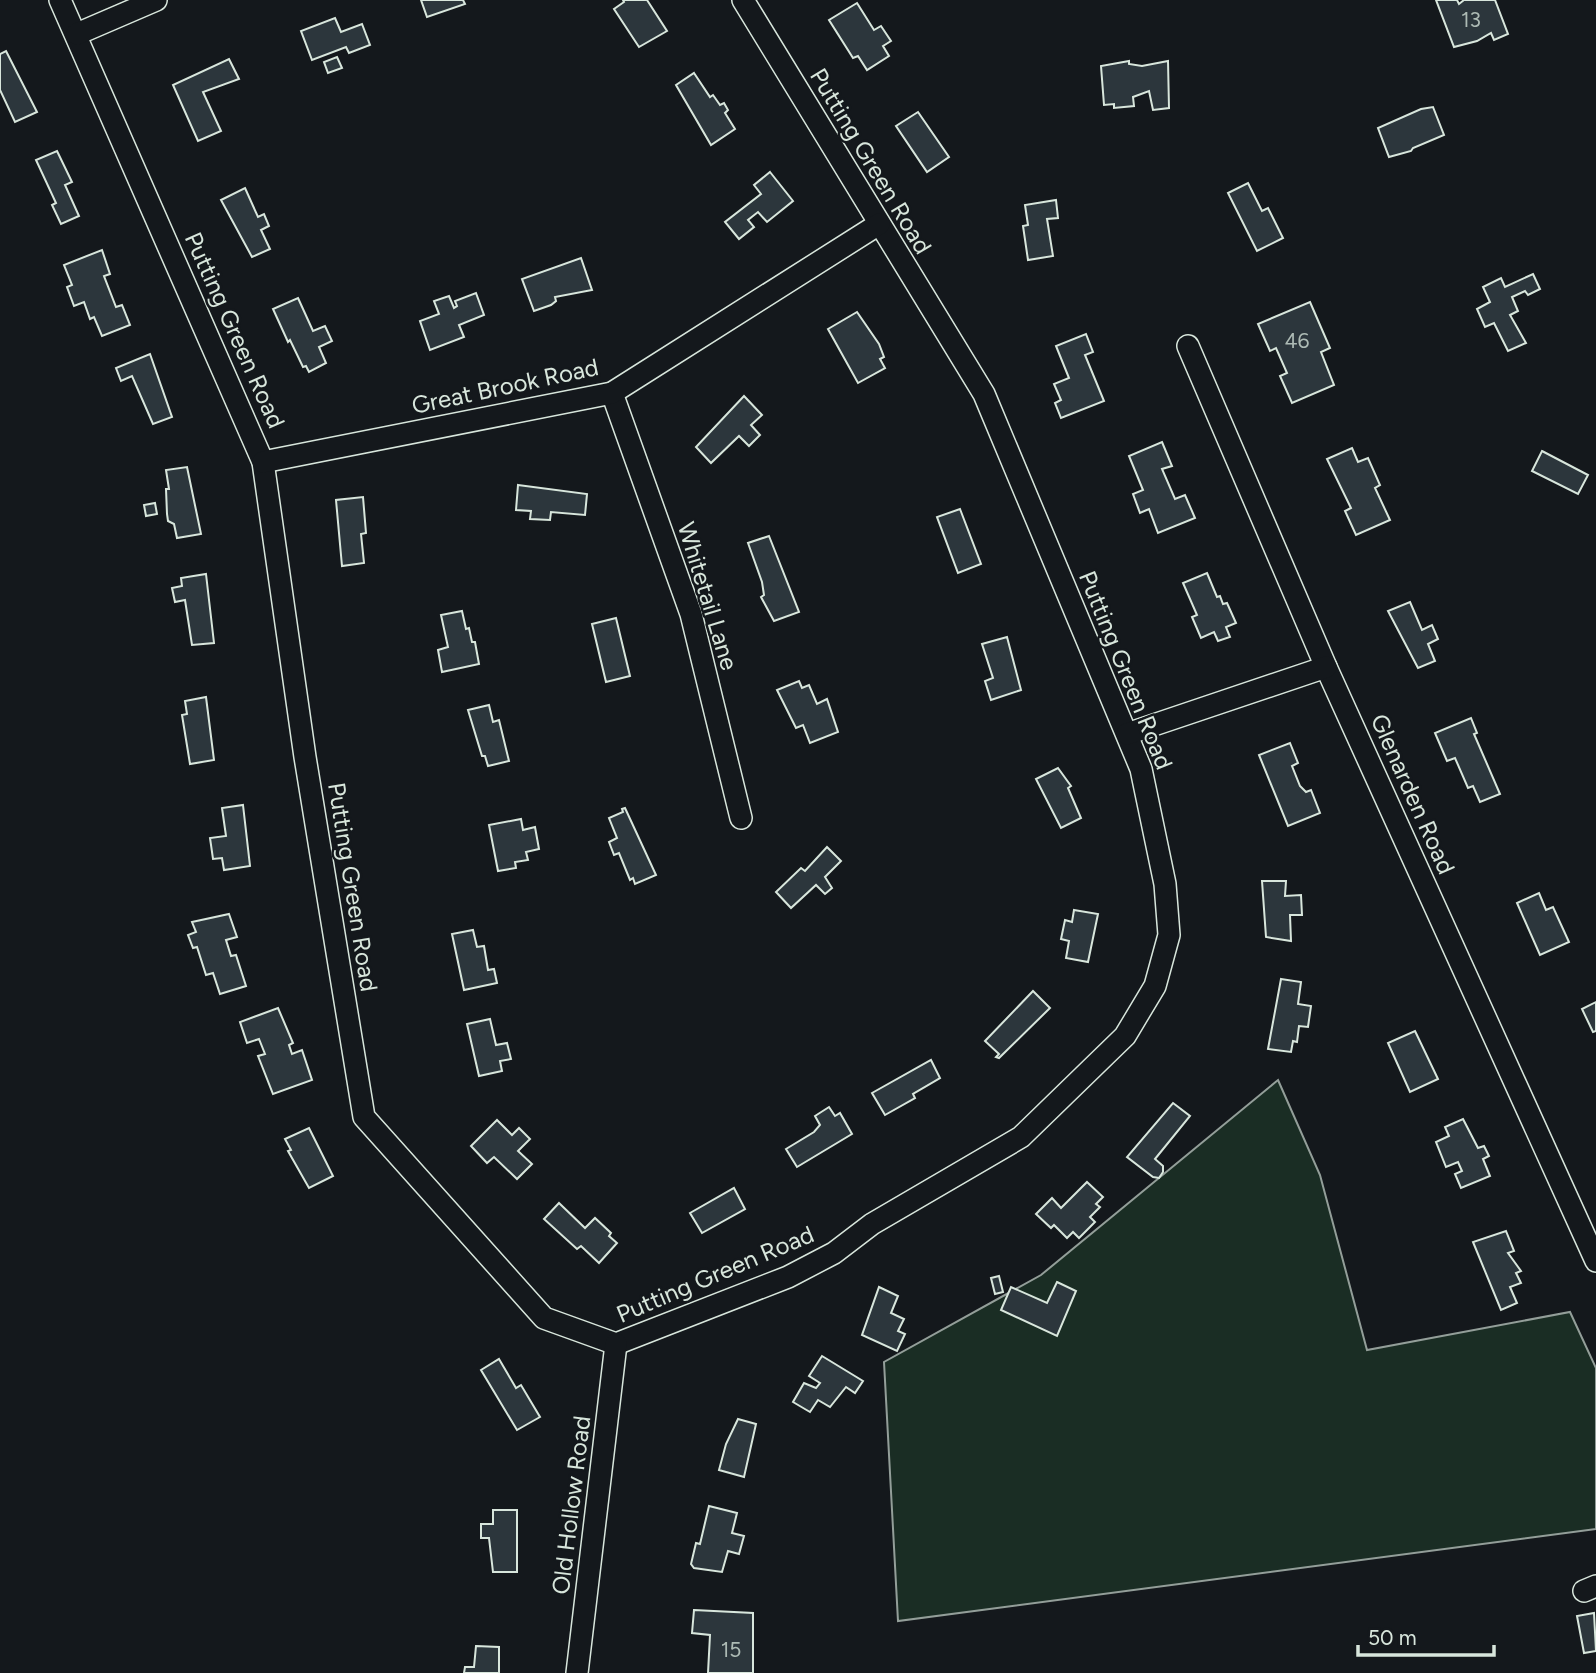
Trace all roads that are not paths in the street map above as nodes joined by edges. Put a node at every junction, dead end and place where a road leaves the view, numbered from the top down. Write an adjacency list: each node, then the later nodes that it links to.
1 (60, 0): 4 (street, Putting Green Road)
2 (156, 0): 4 (street)
3 (743, 0): 5 (street, Putting Green Road)
4 (77, 34): 8 (street, Putting Green Road)
5 (879, 224): 7 (street, Great Brook Road); 10 (street, Putting Green Road)
6 (1188, 346): 9 (street, Glenarden Road)
7 (612, 393): 8 (street, Great Brook Road); 11 (street, Whitetail Lane)
8 (263, 462): 13 (street, Putting Green Road)
9 (1326, 667): 10 (street); 12 (street, Glenarden Road)
10 (1127, 734): 13 (street, Putting Green Road)
11 (741, 818)
12 (1596, 1261)
13 (616, 1344): 14 (street, Old Hollow Road)
14 (577, 1673)

